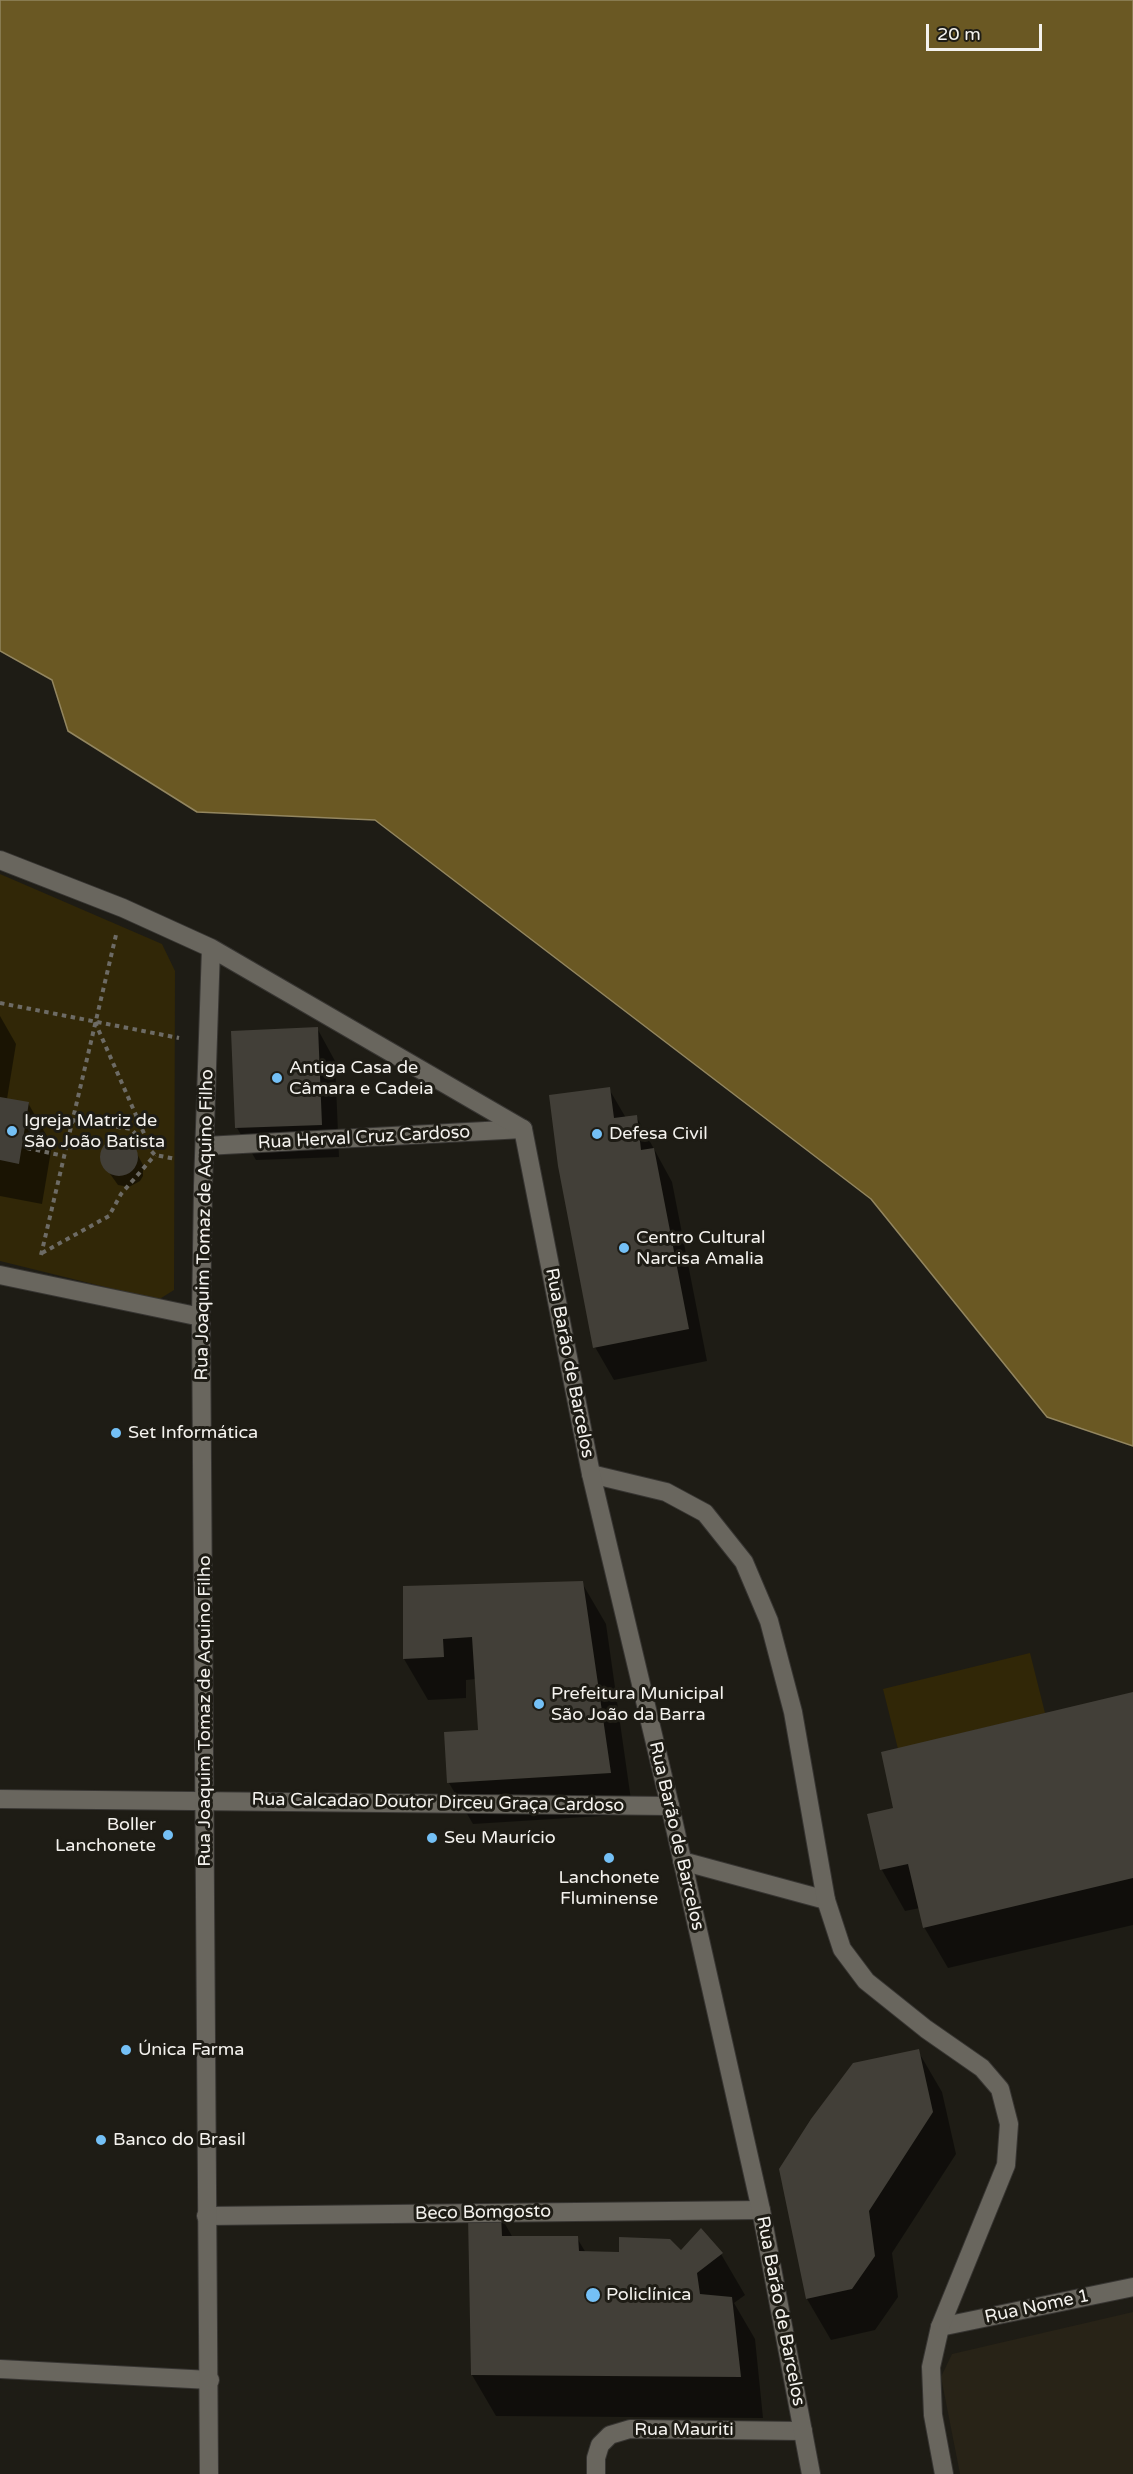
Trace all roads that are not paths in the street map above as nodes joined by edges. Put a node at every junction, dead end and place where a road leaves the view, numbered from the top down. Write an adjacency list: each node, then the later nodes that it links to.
1 (0, 860): 2 (street)
2 (211, 948): 3 (street); 4 (street, Rua Joaquim Tomaz de Aquino Filho)
3 (523, 1129): 4 (street, Rua Herval Cruz Cardoso); 7 (street, Rua Barão de Barcelos)
4 (205, 1146): 6 (street, Rua Joaquim Tomaz de Aquino Filho)
5 (0, 1275): 6 (street)
6 (201, 1317): 9 (street, Rua Joaquim Tomaz de Aquino Filho)
7 (591, 1474): 10 (street, Rua Barão de Barcelos); 12 (street)
8 (0, 1799): 9 (street, Rua Calcadao Doutor Dirceu Graça Cardoso)
9 (206, 1800): 10 (street, Rua Calcadao Doutor Dirceu Graça Cardoso); 14 (street, Rua Joaquim Tomaz de Aquino Filho)
10 (670, 1806): 11 (street, Rua Barão de Barcelos)
11 (682, 1861): 12 (street); 13 (street, Rua Barão de Barcelos)
12 (826, 1900): 16 (street)
13 (760, 2210): 14 (street, Beco Bomgosto); 19 (street, Rua Barão de Barcelos)
14 (206, 2216): 18 (street, Rua Joaquim Tomaz de Aquino Filho)
15 (1133, 2287): 16 (street, Rua Nome 1)
16 (940, 2327): 23 (street)
17 (0, 2369): 18 (street)
18 (210, 2380): 20 (street, Rua Joaquim Tomaz de Aquino Filho)
19 (803, 2431): 21 (street, Rua Mauriti); 22 (street, Rua Barão de Barcelos)
20 (209, 2474)
21 (596, 2474)
22 (811, 2474)
23 (944, 2474)

